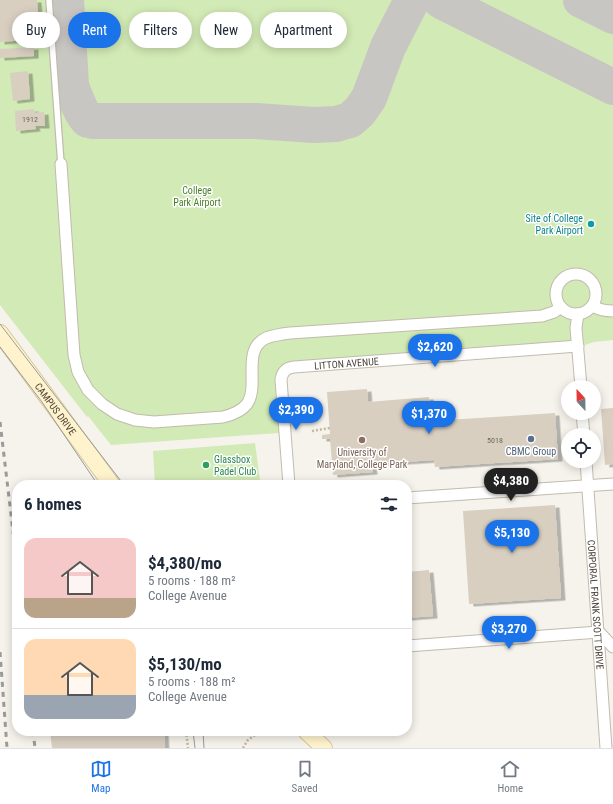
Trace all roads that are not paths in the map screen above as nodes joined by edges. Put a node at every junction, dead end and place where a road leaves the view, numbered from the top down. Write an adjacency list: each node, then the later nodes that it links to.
1 (49, 0): 2 (lane)
2 (61, 164): 4 (street)
3 (593, 306): 4 (street); 5 (street); 6 (street)
4 (561, 307): 6 (street)
5 (613, 311)
6 (578, 314): 8 (street)
7 (0, 333): 11 (main road, CAMPUS DRIVE)
8 (578, 346): 9 (street); 12 (street, LITTON AVENUE)
9 (580, 380)
10 (587, 468): 14 (street, CORPORAL FRANK SCOTT DRIVE)
11 (108, 480)
12 (288, 480)
13 (613, 484): 14 (street)
14 (588, 485): 15 (street); 16 (street, CORPORAL FRANK SCOTT DRIVE)
15 (412, 498)
16 (598, 632): 17 (street); 18 (street); 21 (street, CORPORAL FRANK SCOTT DRIVE)
17 (412, 646)
18 (613, 647)
19 (311, 736): 20 (main road)
20 (324, 748)
21 (606, 748)

